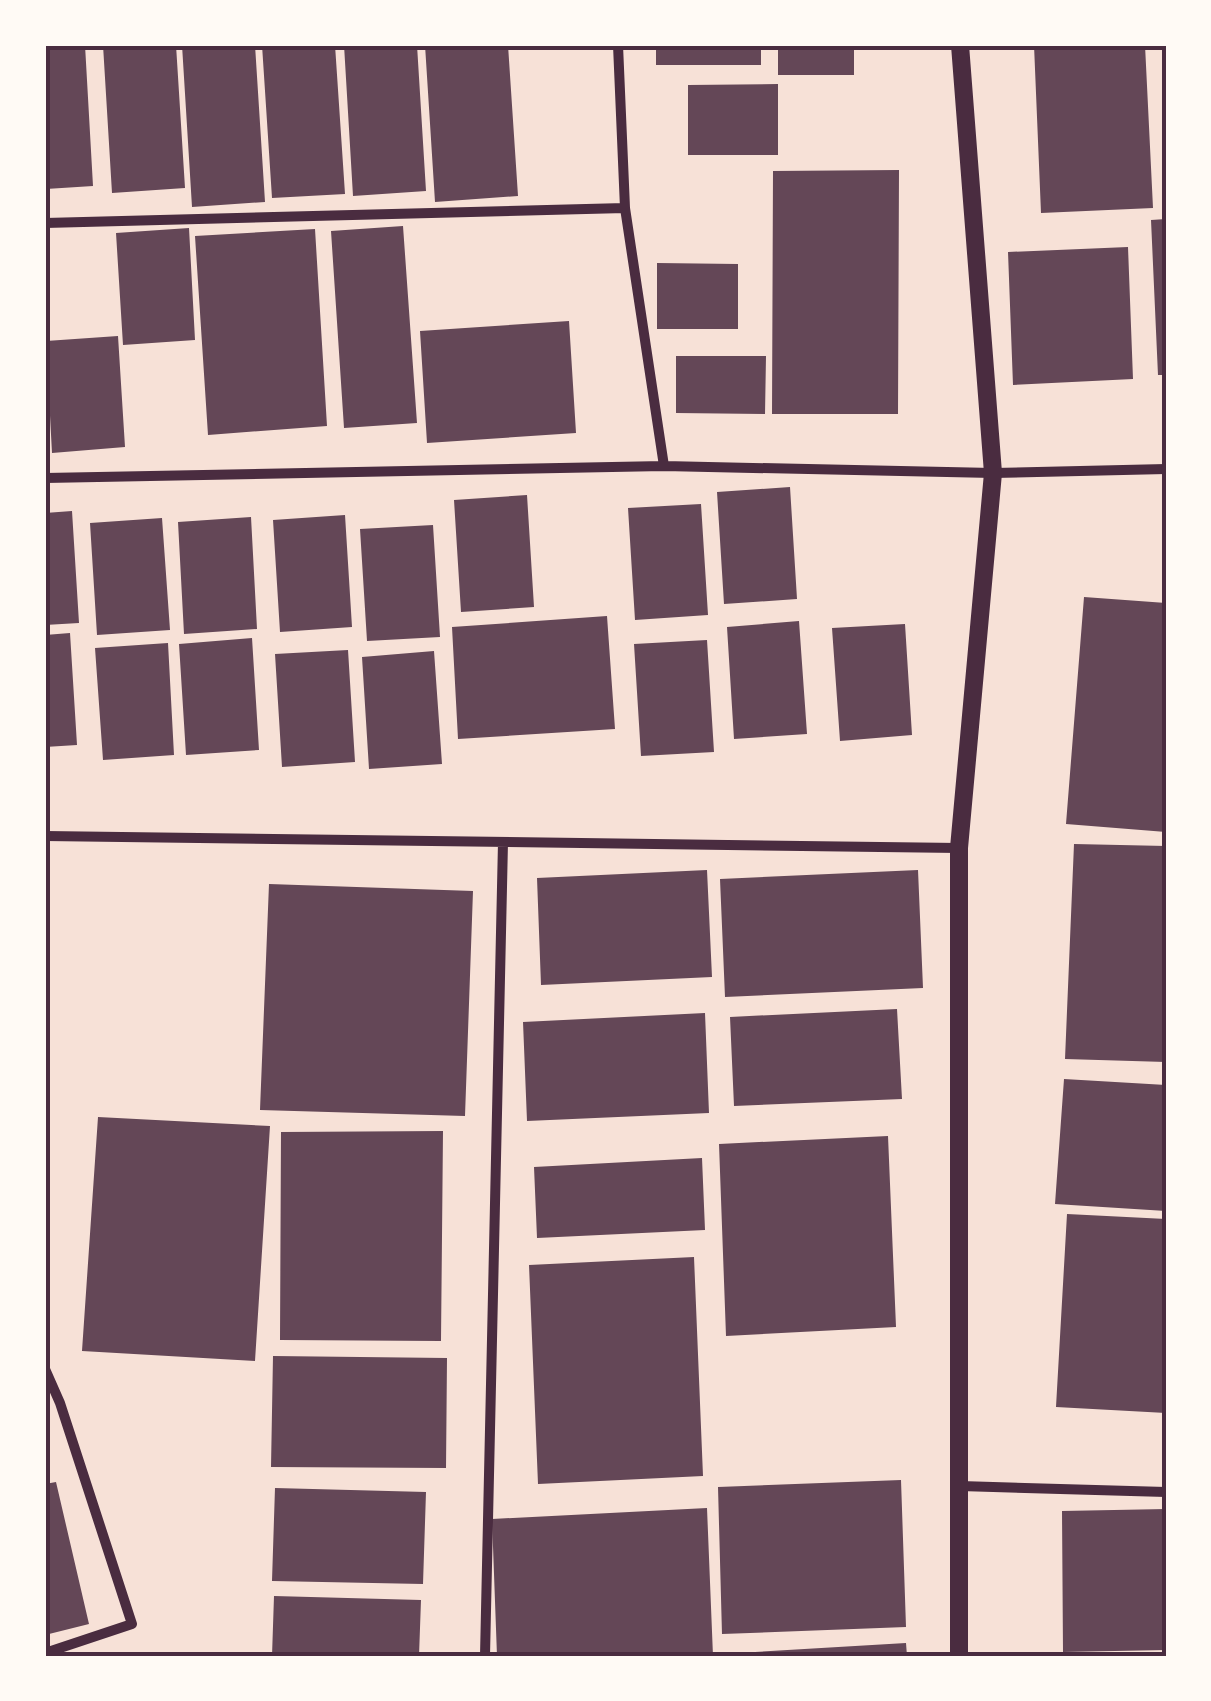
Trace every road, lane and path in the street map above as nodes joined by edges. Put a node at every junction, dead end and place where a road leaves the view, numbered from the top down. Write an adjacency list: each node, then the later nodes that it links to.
1 (618, 45): 3 (street)
2 (960, 45): 7 (street)
3 (624, 208): 4 (street); 5 (street)
4 (45, 223)
5 (664, 466): 7 (street); 8 (street)
6 (1166, 469): 7 (street)
7 (993, 473): 11 (street)
8 (45, 478)
9 (45, 836): 10 (street)
10 (503, 842): 11 (street); 16 (street)
11 (959, 848): 13 (street)
12 (45, 1369): 15 (street)
13 (960, 1486): 14 (street); 17 (street)
14 (1166, 1492)
15 (45, 1653)
16 (484, 1656)
17 (959, 1656)

